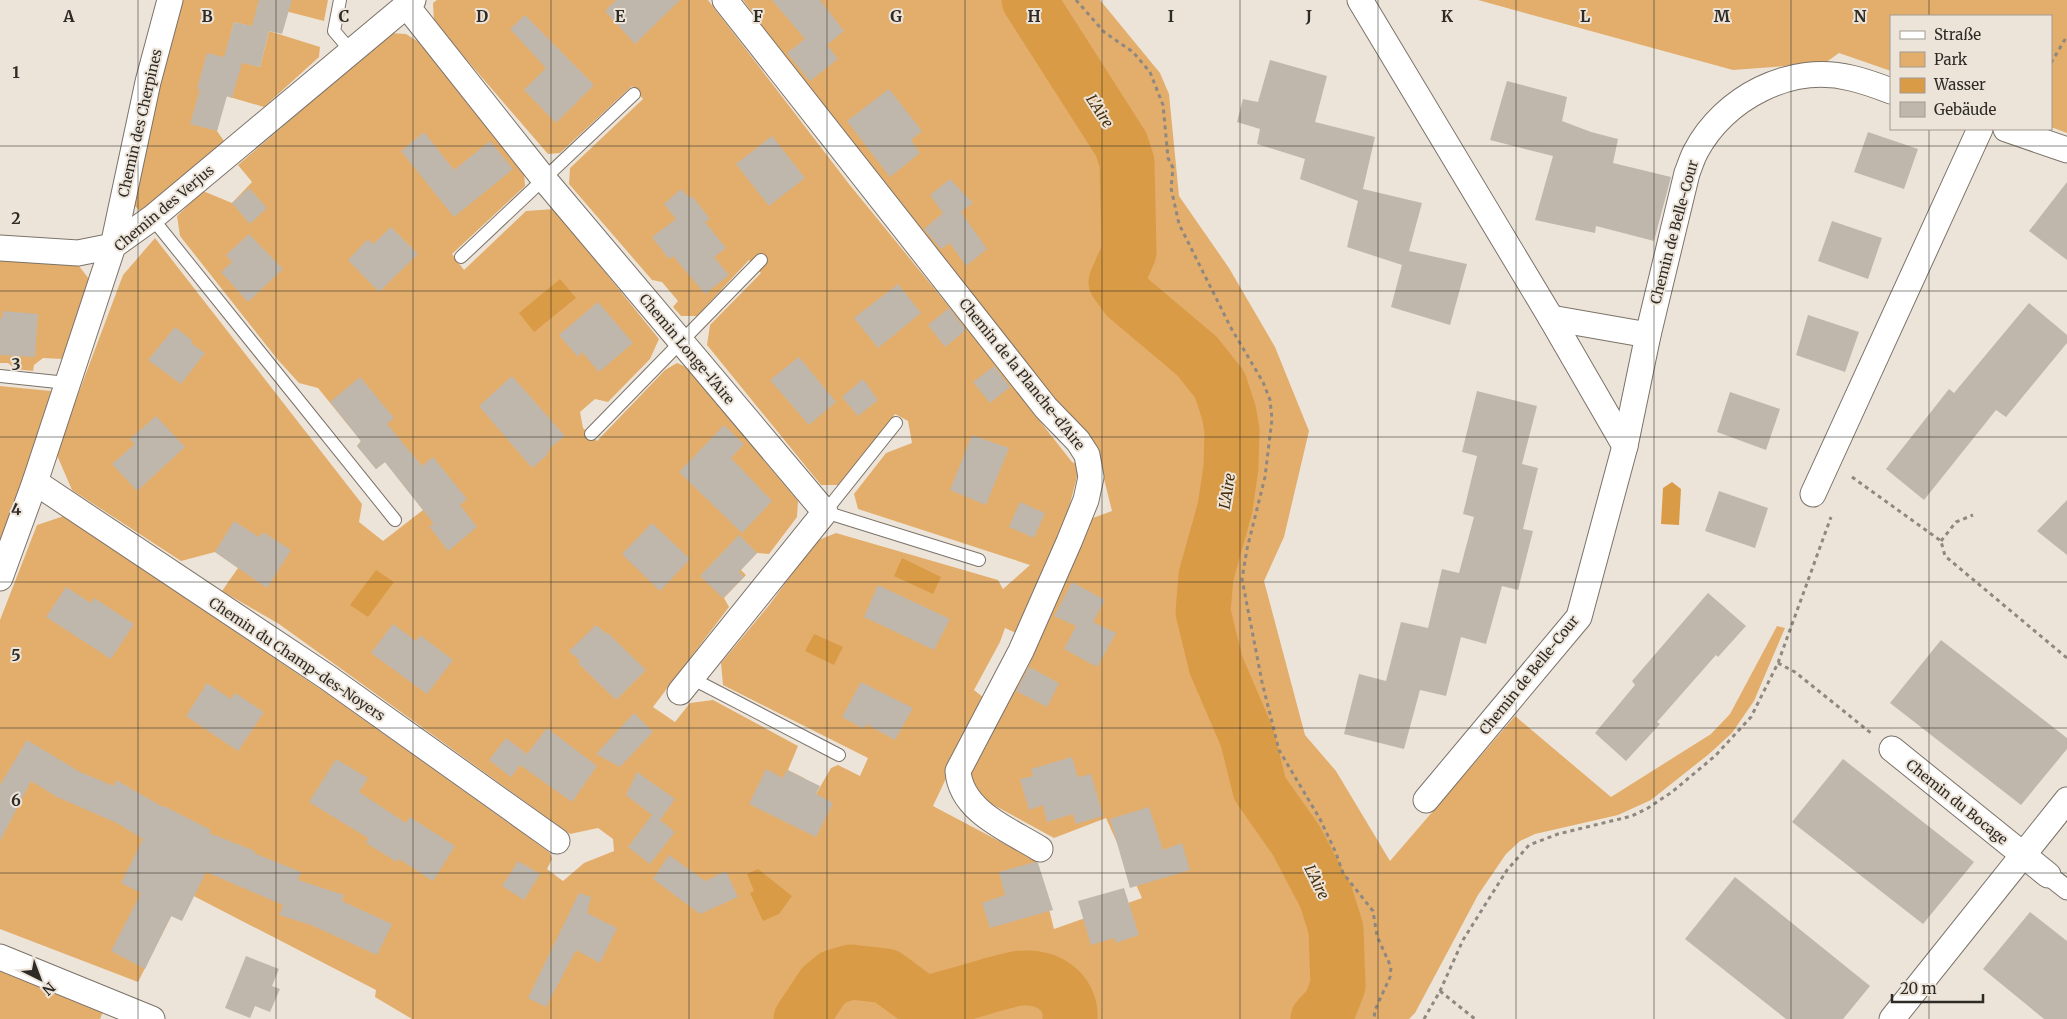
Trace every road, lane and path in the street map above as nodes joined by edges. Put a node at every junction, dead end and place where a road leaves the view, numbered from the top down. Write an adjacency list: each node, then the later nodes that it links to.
1 (170, 0): 17 (street, Chemin des Cherpines)
2 (340, 0): 8 (lane)
3 (725, 0): 47 (street, Chemin de la Planche-d'Aire)
4 (1076, 0): 53 (path)
5 (1360, 0): 21 (street)
6 (409, 3): 8 (street, Chemin des Verjus); 15 (street, Chemin Longe-l'Aire)
7 (2067, 36): 9 (path)
8 (351, 51): 16 (street, Chemin des Verjus)
9 (2052, 61)
10 (1890, 91): 22 (street, Chemin de Belle-Cour)
11 (634, 94): 15 (lane)
12 (1980, 130): 31 (street)
13 (2009, 130): 14 (street)
14 (2067, 150)
15 (544, 179): 19 (lane); 23 (street, Chemin Longe-l'Aire)
16 (152, 218): 17 (street, Chemin des Verjus); 35 (lane)
17 (113, 246): 18 (street); 25 (street, Chemin des Verjus)
18 (0, 248)
19 (462, 257)
20 (761, 260): 23 (lane)
21 (1552, 318): 22 (street); 28 (street)
22 (1648, 335): 28 (street, Chemin de Belle-Cour)
23 (682, 342): 27 (lane); 32 (street, Chemin Longe-l'Aire)
24 (0, 376): 25 (lane)
25 (67, 383): 29 (street, Chemin des Verjus)
26 (896, 423): 32 (lane)
27 (591, 434)
28 (1624, 446): 44 (street, Chemin de Belle-Cour)
29 (35, 482): 38 (street, Chemin des Verjus); 46 (street, Chemin du Champ-des-Noyers)
30 (1846, 482): 36 (path)
31 (1813, 494)
32 (825, 512): 37 (lane); 41 (street)
33 (1832, 513): 40 (path)
34 (1973, 515): 36 (path)
35 (395, 520)
36 (1941, 541): 39 (path)
37 (979, 560)
38 (0, 578)
39 (2067, 658)
40 (1778, 663): 42 (path); 51 (path)
41 (686, 685): 43 (lane)
42 (1892, 749): 48 (street, Chemin du Bocage)
43 (840, 755)
44 (1426, 800)
45 (2067, 800): 48 (street)
46 (556, 841)
47 (1040, 849)
48 (2023, 856): 49 (street, Chemin du Bocage); 56 (street)
49 (2058, 882)
50 (0, 958): 52 (street)
51 (1440, 991): 54 (path); 55 (path)
52 (152, 1019)
53 (1374, 1019)
54 (1424, 1019)
55 (1475, 1019)
56 (1892, 1019)

